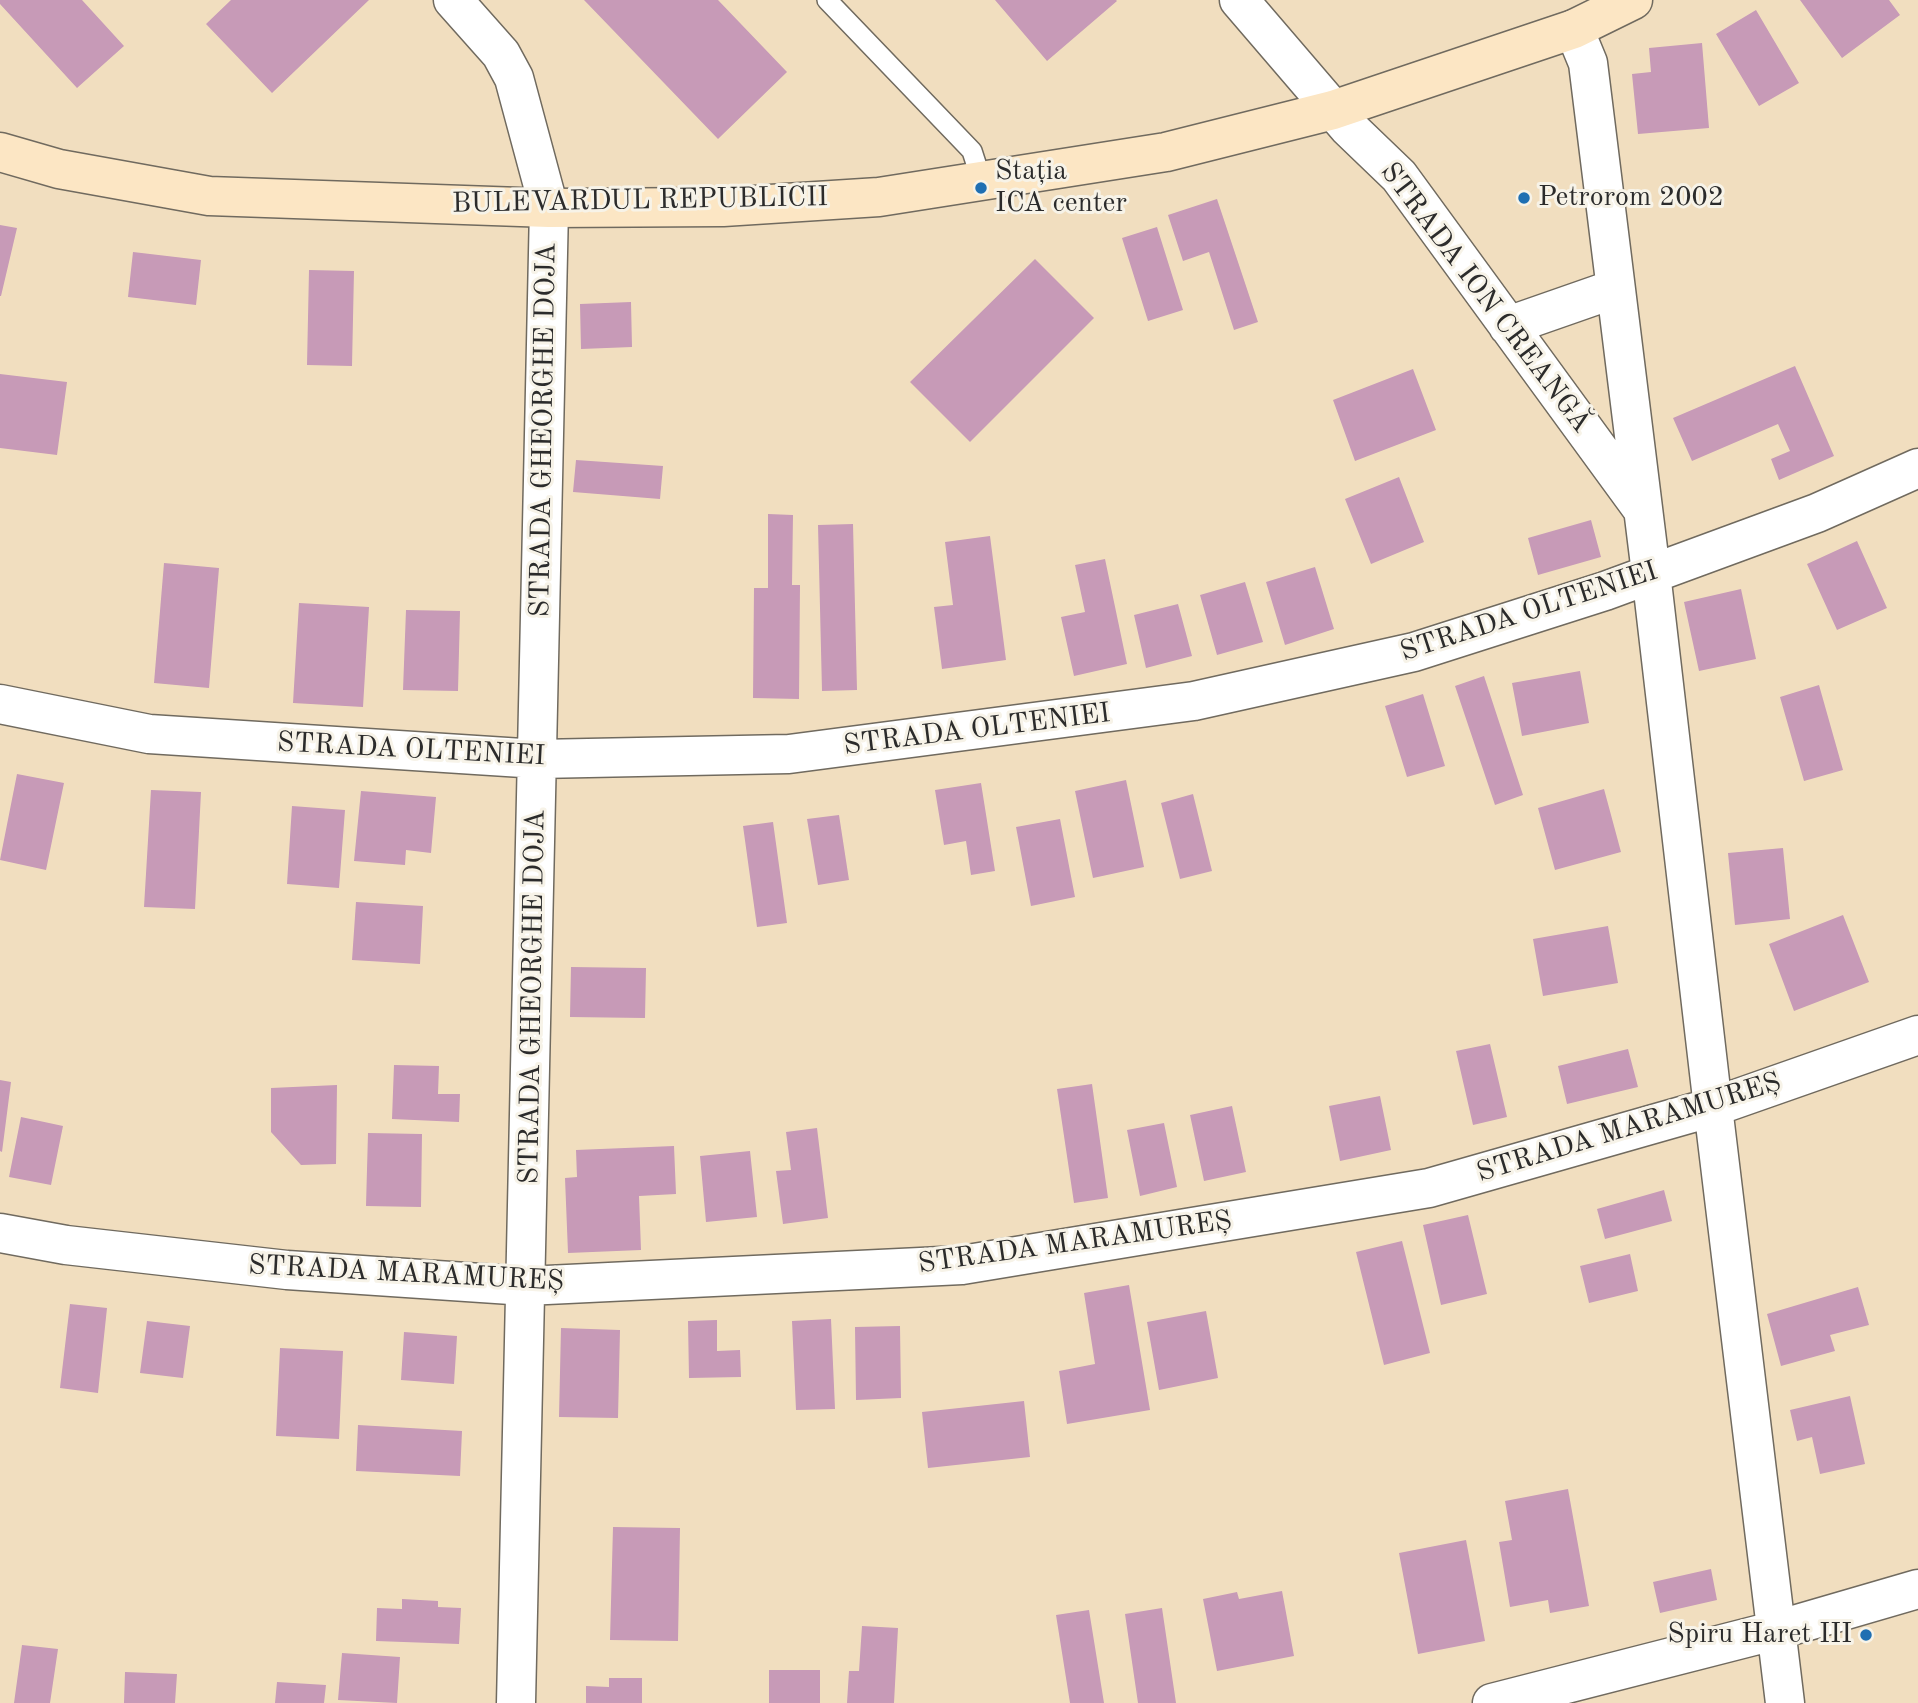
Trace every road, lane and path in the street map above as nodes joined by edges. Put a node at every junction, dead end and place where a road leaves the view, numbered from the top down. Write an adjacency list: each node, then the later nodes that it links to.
1 (453, 0): 9 (street, STRADA GHEORGHE DOJA)
2 (827, 0): 8 (lane)
3 (1238, 0): 6 (street, STRADA ION CREANGĂ)
4 (1633, 0): 5 (main road, BULEVARDUL REPUBLICII)
5 (1574, 29): 6 (main road, BULEVARDUL REPUBLICII); 10 (street)
6 (1333, 110): 8 (main road, BULEVARDUL REPUBLICII); 11 (street, STRADA ION CREANGĂ)
7 (0, 152): 9 (main road, BULEVARDUL REPUBLICII)
8 (982, 182): 9 (main road, BULEVARDUL REPUBLICII)
9 (549, 208): 16 (street, STRADA GHEORGHE DOJA)
10 (1614, 289): 11 (street); 13 (street)
11 (1508, 326): 13 (street, STRADA ION CREANGĂ)
12 (1918, 468): 14 (street, STRADA OLTENIEI)
13 (1642, 508): 14 (street)
14 (1651, 573): 16 (street, STRADA OLTENIEI); 18 (street)
15 (0, 704): 16 (street, STRADA OLTENIEI)
16 (538, 759): 20 (street, STRADA GHEORGHE DOJA)
17 (1918, 1035): 18 (street, STRADA MARAMUREȘ)
18 (1713, 1107): 20 (street, STRADA MARAMUREȘ); 22 (street)
19 (0, 1233): 20 (street, STRADA MARAMUREȘ)
20 (526, 1286): 23 (street, STRADA GHEORGHE DOJA)
21 (1918, 1588): 22 (street)
22 (1777, 1630): 24 (street); 25 (street)
23 (516, 1703)
24 (1492, 1703)
25 (1785, 1703)

